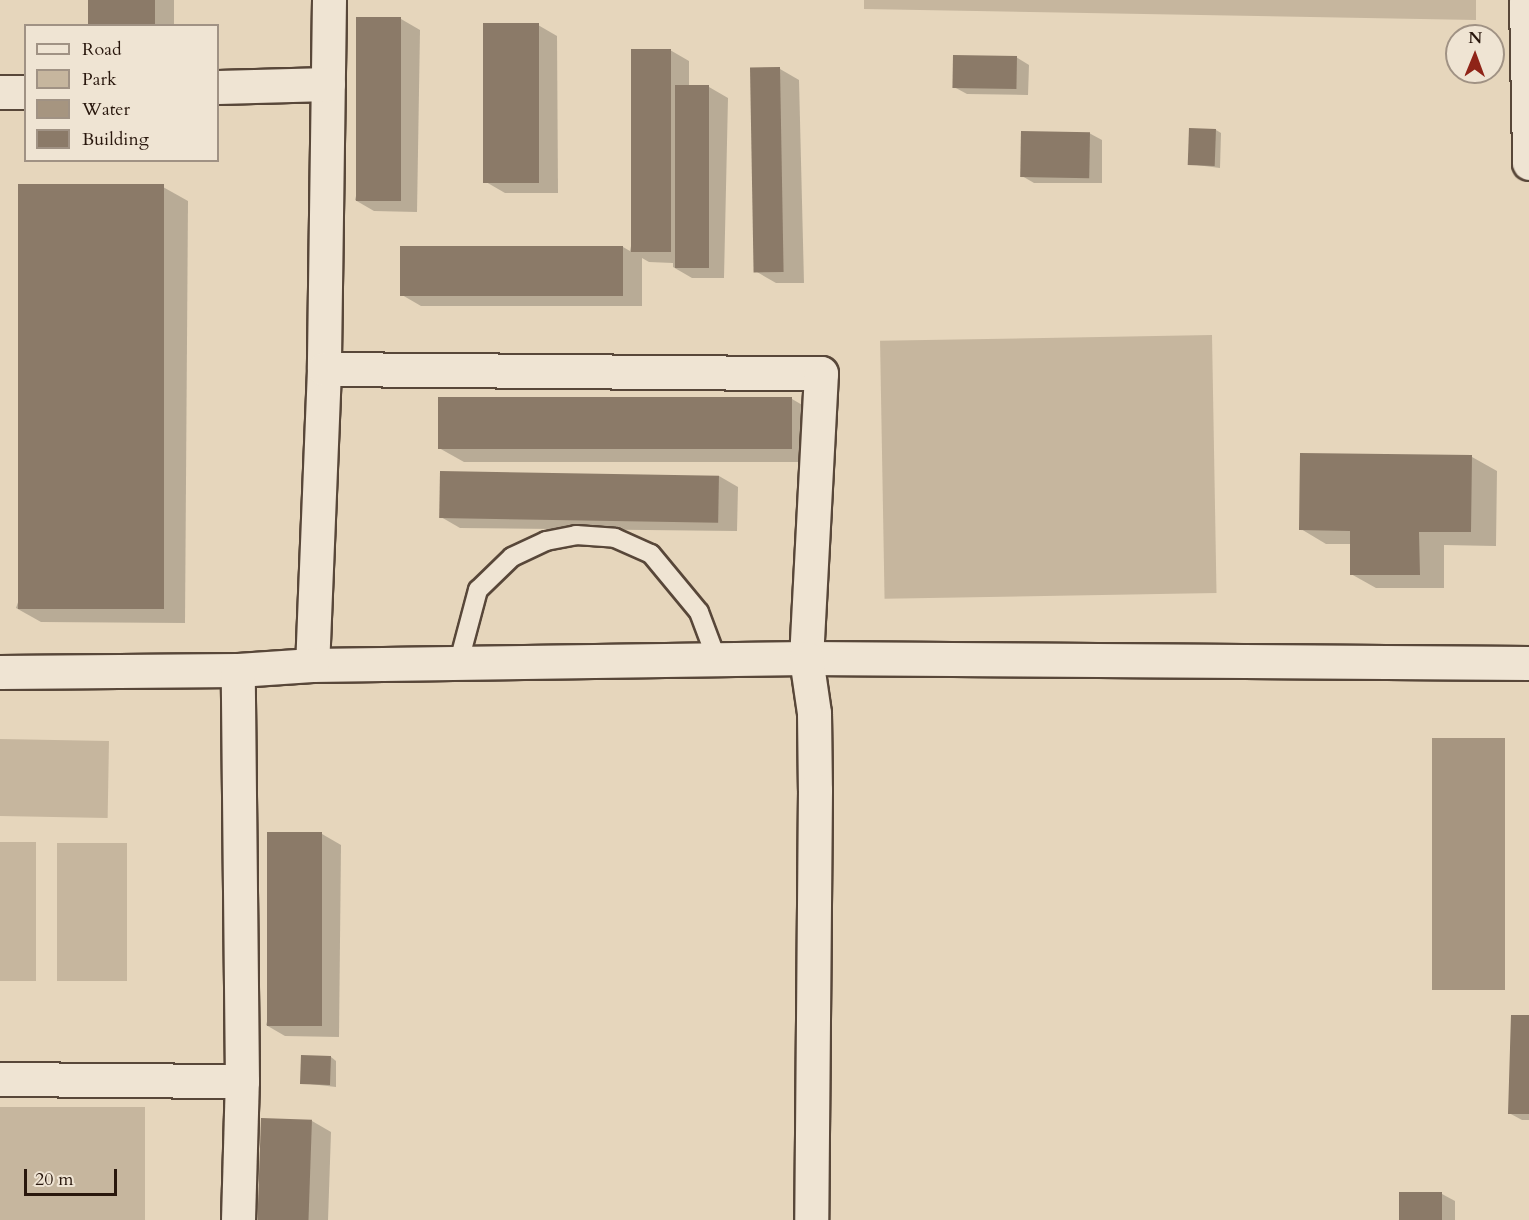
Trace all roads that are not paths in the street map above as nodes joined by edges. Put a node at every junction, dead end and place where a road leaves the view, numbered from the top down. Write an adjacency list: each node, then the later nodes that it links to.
1 (329, 0): 3 (street)
2 (1526, 0): 7 (street)
3 (328, 84): 4 (street); 8 (street)
4 (219, 87)
5 (0, 92): 6 (street)
6 (24, 92)
7 (1529, 163)
8 (324, 369): 9 (street); 12 (street)
9 (806, 658): 10 (street); 11 (street); 19 (street)
10 (712, 661): 13 (street); 13 (lane)
11 (1529, 663)
12 (312, 665): 13 (street); 14 (street)
13 (458, 665)
14 (238, 670): 15 (street); 17 (street)
15 (0, 672)
16 (0, 1079): 17 (street)
17 (242, 1081): 18 (street)
18 (238, 1220)
19 (812, 1220)

